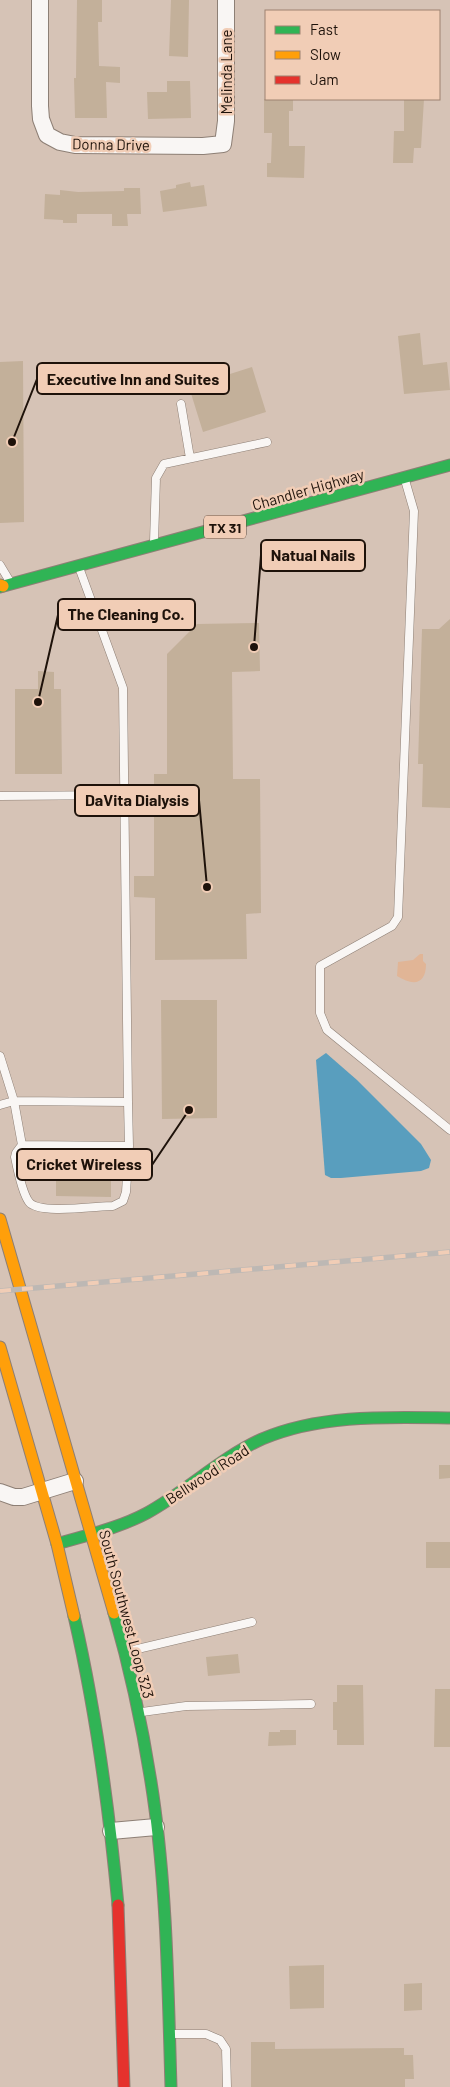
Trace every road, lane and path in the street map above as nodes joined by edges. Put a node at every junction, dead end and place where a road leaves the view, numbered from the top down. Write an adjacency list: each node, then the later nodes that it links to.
1 (40, 0): 3 (street, Donna Drive)
2 (226, 0): 3 (street, Melinda Lane)
3 (223, 144)
4 (181, 404): 6 (lane)
5 (266, 442): 6 (lane)
6 (190, 458): 9 (lane)
7 (450, 465): 8 (main road, Chandler Highway / TX 31)
8 (405, 477): 9 (main road, Chandler Highway / TX 31); 19 (lane)
9 (154, 547): 11 (main road, Chandler Highway / TX 31)
10 (0, 565): 12 (lane)
11 (79, 567): 12 (main road, Chandler Highway / TX 31); 13 (lane)
12 (4, 585)
13 (123, 795): 14 (lane); 17 (lane)
14 (0, 796)
15 (0, 1056): 16 (lane)
16 (14, 1101): 17 (lane); 18 (lane); 20 (lane)
17 (128, 1102): 21 (lane)
18 (0, 1105)
19 (450, 1130)
20 (22, 1145): 21 (lane); 21 (lane)
21 (129, 1146)
22 (0, 1219): 25 (main road, South Southwest Loop 323)
23 (0, 1348): 27 (main road)
24 (450, 1418): 28 (main road, Bellwood Road)
25 (75, 1481): 27 (street); 28 (main road, South Southwest Loop 323)
26 (0, 1492): 27 (street)
27 (42, 1492): 29 (main road)
28 (91, 1534): 29 (main road, Bellwood Road); 31 (main road, South Southwest Loop 323)
29 (57, 1544): 35 (main road)
30 (252, 1622): 31 (lane)
31 (125, 1652): 33 (main road, South Southwest Loop 323)
32 (311, 1704): 33 (lane)
33 (137, 1712): 34 (main road, South Southwest Loop 323)
34 (156, 1827): 35 (street); 36 (main road, South Southwest Loop 323)
35 (111, 1831): 37 (main road)
36 (170, 2034): 38 (main road, South Southwest Loop 323); 39 (lane)
37 (124, 2087)
38 (171, 2087)
39 (227, 2087)

